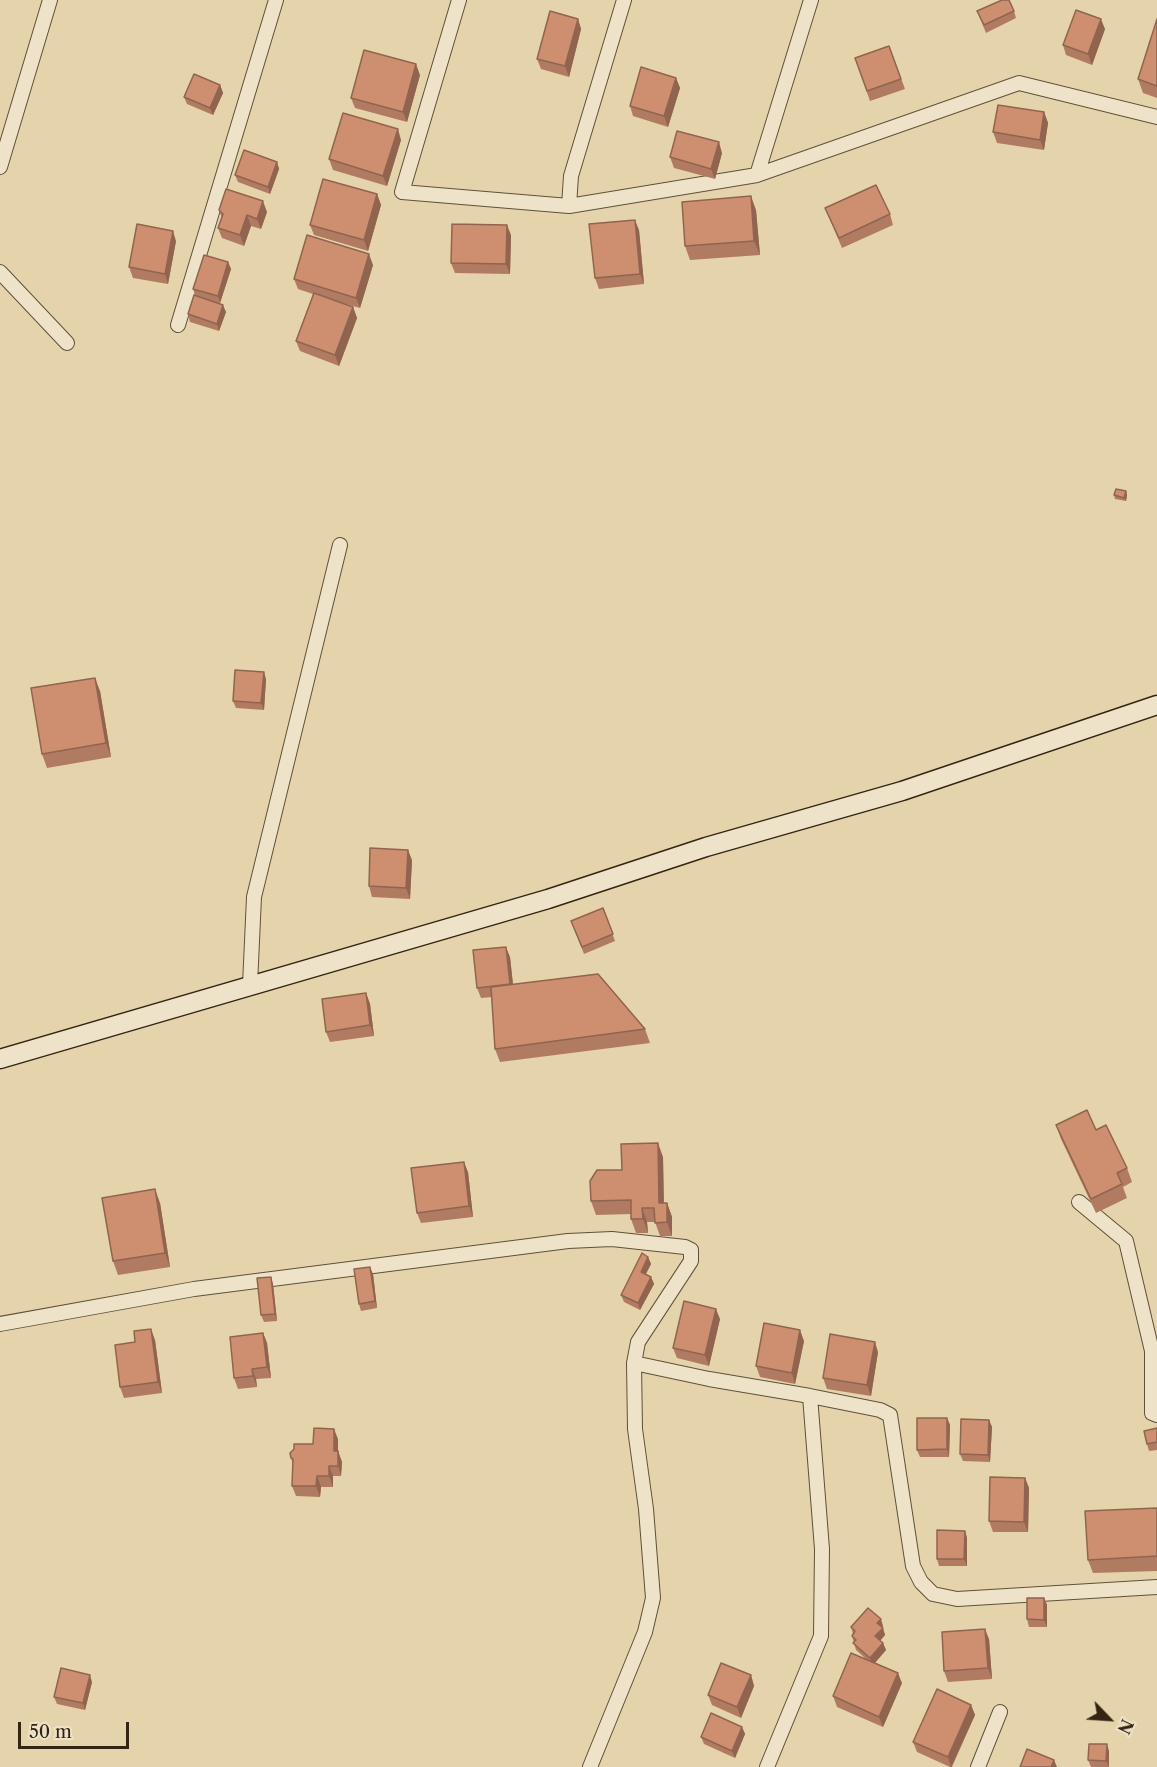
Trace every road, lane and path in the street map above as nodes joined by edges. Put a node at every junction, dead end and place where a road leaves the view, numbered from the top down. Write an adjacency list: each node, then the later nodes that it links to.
1 (50, 0): 7 (street)
2 (276, 0): 11 (street)
3 (459, 0): 9 (street)
4 (624, 0): 9 (street)
5 (811, 0): 8 (street)
6 (1157, 117): 8 (street)
7 (0, 167)
8 (757, 175): 9 (street)
9 (568, 206)
10 (0, 272): 12 (street)
11 (178, 325)
12 (67, 343)
13 (340, 545): 15 (street)
14 (1157, 705): 15 (street)
15 (250, 986): 16 (street)
16 (0, 1059)
17 (1079, 1202): 21 (street)
18 (0, 1324): 19 (street)
19 (634, 1363): 20 (street); 24 (street)
20 (810, 1396): 22 (street); 25 (street)
21 (1157, 1415)
22 (1157, 1587)
23 (1000, 1712): 26 (street)
24 (590, 1767)
25 (767, 1767)
26 (978, 1767)

